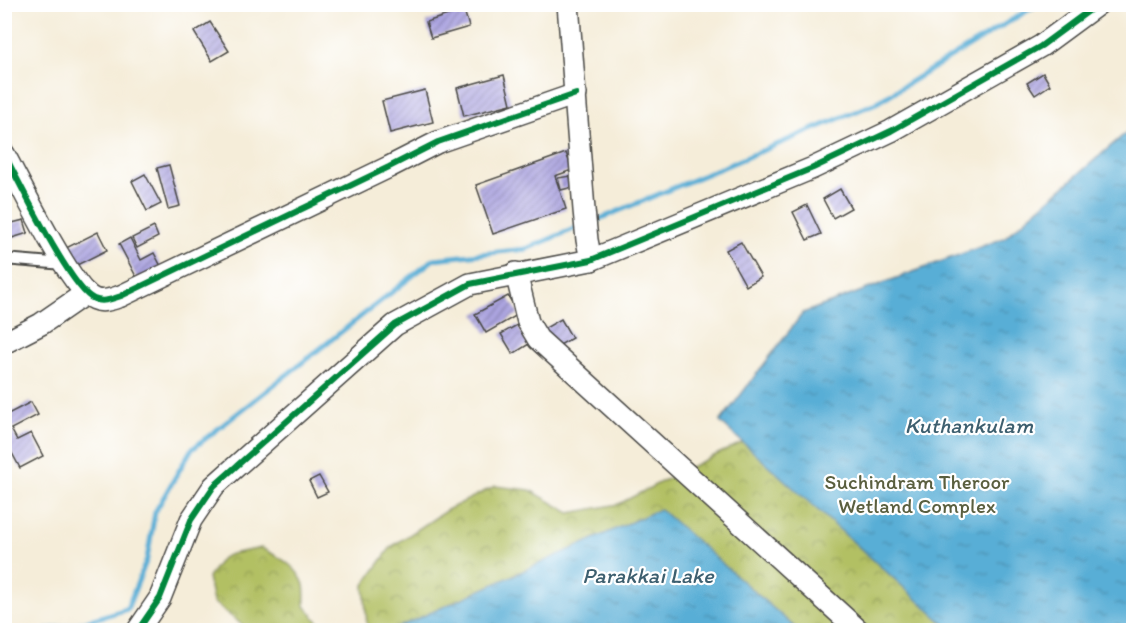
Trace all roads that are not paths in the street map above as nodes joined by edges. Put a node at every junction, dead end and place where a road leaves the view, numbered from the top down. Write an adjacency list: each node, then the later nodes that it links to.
1 (568, 4): 3 (street)
2 (1098, 4): 5 (street)
3 (576, 94): 5 (street); 9 (street)
4 (4, 154): 7 (street)
5 (589, 250): 8 (street)
6 (4, 259): 7 (lane)
7 (64, 264): 9 (street)
8 (516, 273): 11 (street); 12 (street)
9 (86, 293): 10 (street)
10 (4, 343)
11 (138, 630)
12 (858, 630)

